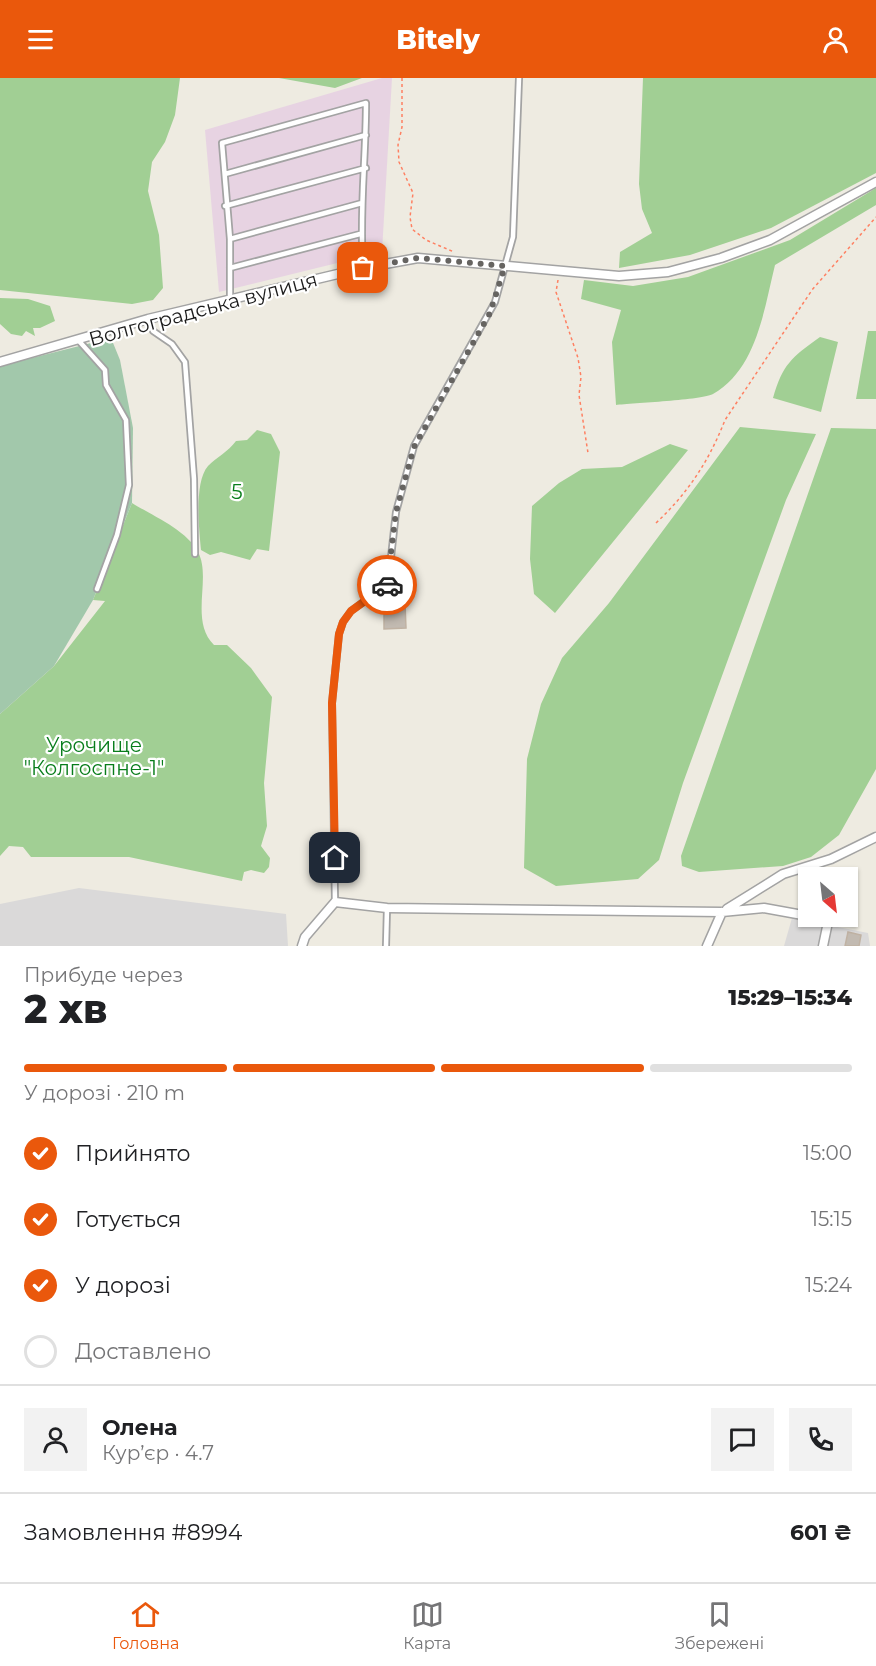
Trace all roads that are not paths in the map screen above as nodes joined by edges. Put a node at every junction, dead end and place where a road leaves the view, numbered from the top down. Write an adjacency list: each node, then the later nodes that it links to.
1 (519, 78): 10 (lane)
2 (366, 135): 3 (lane); 4 (lane); 4 (lane)
3 (366, 168): 6 (lane); 7 (lane)
4 (225, 174): 7 (lane)
5 (876, 182): 10 (street, Волгоградська вулиця)
6 (363, 203): 8 (lane); 9 (lane)
7 (225, 206): 9 (lane)
8 (360, 234): 11 (lane); 12 (lane)
9 (230, 239): 11 (lane)
10 (505, 266): 12 (street, Волгоградська вулиця); 20 (lane)
11 (230, 268): 13 (lane)
12 (363, 268): 13 (street, Волгоградська вулиця)
13 (231, 301): 14 (street, Волгоградська вулиця)
14 (148, 319): 15 (street, Волгоградська вулиця); 17 (lane)
15 (79, 341): 16 (street, Волгоградська вулиця); 18 (lane)
16 (0, 362)
17 (195, 554)
18 (97, 589)
19 (876, 837): 22 (street)
20 (335, 902): 21 (street); 25 (street)
21 (387, 908): 22 (street); 26 (lane)
22 (722, 912): 23 (street); 27 (street)
23 (798, 914)
24 (827, 927): 28 (street)
25 (302, 946)
26 (386, 946)
27 (707, 946)
28 (823, 946)

